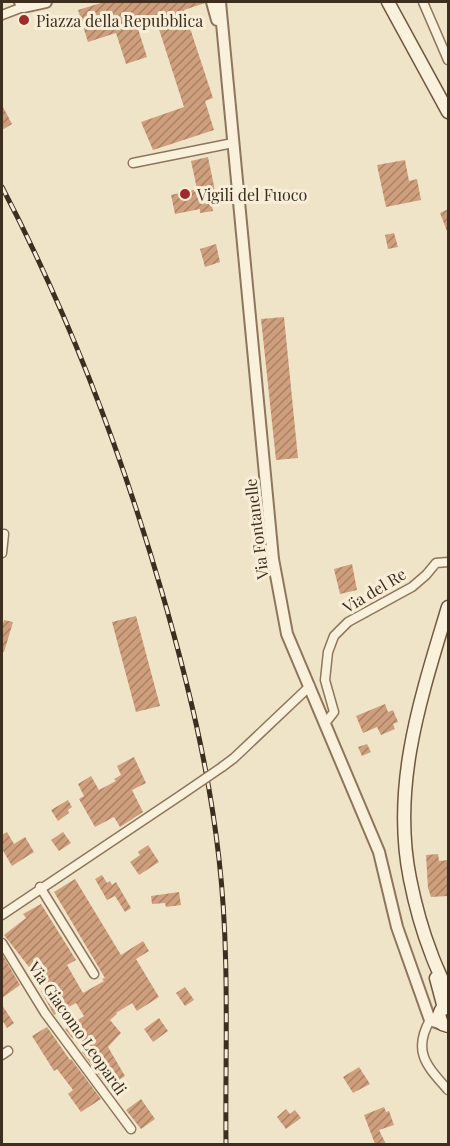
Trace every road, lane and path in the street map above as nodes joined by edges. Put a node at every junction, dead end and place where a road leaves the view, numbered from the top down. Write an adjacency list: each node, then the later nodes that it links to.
1 (46, 2): 6 (street)
2 (212, 2): 8 (street)
3 (220, 2): 8 (street)
4 (388, 2): 10 (main road)
5 (423, 2): 9 (street)
6 (22, 4): 7 (street)
7 (2, 15)
8 (225, 46): 11 (street, Via Fontanelle)
9 (448, 60)
10 (447, 104)
11 (233, 143): 12 (street); 17 (street, Via Fontanelle)
12 (133, 163)
13 (4, 534): 14 (street)
14 (2, 554)
15 (447, 561): 18 (street, Via del Re)
16 (448, 607): 22 (main road)
17 (310, 686): 18 (street, Via Fontanelle); 19 (street, bridge)
18 (326, 722): 25 (street, Via Fontanelle)
19 (40, 887): 20 (street); 23 (street)
20 (2, 915)
21 (2, 943): 27 (street, Via Giacomo Leopardi)
22 (431, 953): 24 (main road); 25 (main road)
23 (94, 974)
24 (448, 996)
25 (444, 1019): 26 (street)
26 (448, 1090)
27 (131, 1129)

